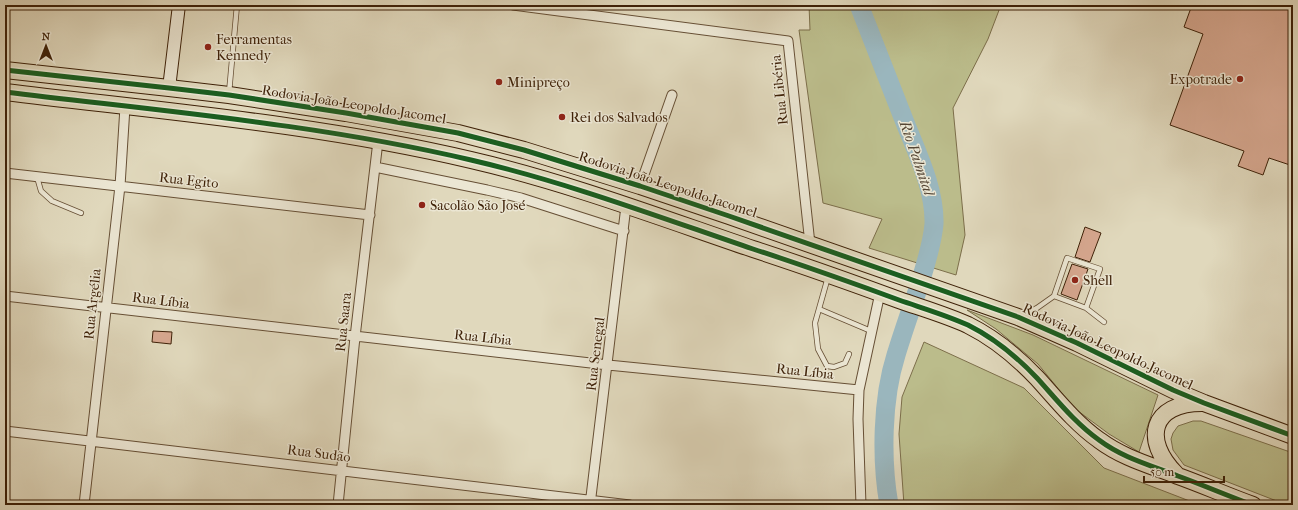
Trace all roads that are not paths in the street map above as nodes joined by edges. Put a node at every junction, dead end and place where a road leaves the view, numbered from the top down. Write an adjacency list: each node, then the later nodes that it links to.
1 (179, 5): 5 (street)
2 (238, 5): 8 (lane)
3 (513, 5): 20 (street, Rua Libéria)
4 (5, 70): 5 (highway, Rodovia João Leopoldo Jacomel)
5 (169, 88): 8 (highway, Rodovia João Leopoldo Jacomel); 9 (highway)
6 (5, 92): 9 (highway)
7 (672, 95): 15 (street)
8 (229, 96): 15 (highway, Rodovia João Leopoldo Jacomel)
9 (125, 107): 10 (highway); 14 (street, Rua Argélia)
10 (378, 141): 11 (street, Rua Saara); 16 (highway)
11 (375, 167): 18 (street, Rua Saara); 19 (street)
12 (5, 173): 13 (street, Rua Egito)
13 (37, 177): 14 (street, Rua Egito); 17 (lane)
14 (120, 186): 18 (street, Rua Egito); 25 (street, Rua Argélia)
15 (640, 186): 20 (highway, Rodovia João Leopoldo Jacomel)
16 (626, 206): 19 (street, Rua Senegal); 21 (highway)
17 (81, 213)
18 (370, 215): 31 (street, Rua Saara)
19 (624, 231): 33 (street, Rua Senegal)
20 (810, 244): 28 (highway, Rodovia João Leopoldo Jacomel)
21 (829, 274): 22 (highway); 27 (lane)
22 (880, 292): 30 (street); 40 (highway)
23 (5, 296): 25 (street, Rua Líbia)
24 (1054, 296): 26 (lane); 26 (lane); 28 (lane)
25 (106, 308): 31 (street, Rua Líbia); 38 (street, Rua Argélia)
26 (1086, 308): 29 (lane)
27 (819, 309): 30 (lane); 32 (lane)
28 (1018, 318): 35 (highway, Rodovia João Leopoldo Jacomel)
29 (1104, 322)
30 (872, 331): 34 (street)
31 (355, 336): 33 (street, Rua Líbia); 39 (street, Rua Saara)
32 (849, 354)
33 (608, 365): 34 (street, Rua Líbia); 41 (street, Rua Senegal)
34 (859, 390): 45 (street)
35 (1204, 403): 37 (highway, Rodovia João Leopoldo Jacomel); 40 (highway)
36 (5, 431): 38 (street, Rua Sudão)
37 (1293, 436)
38 (91, 440): 39 (street, Rua Sudão); 42 (street, Rua Argélia)
39 (342, 470): 41 (street, Rua Sudão); 43 (street, Rua Saara)
40 (1177, 475): 46 (highway)
41 (591, 503): 44 (street, Rua Sudão)
42 (84, 505)
43 (338, 505)
44 (630, 505)
45 (861, 505)
46 (1253, 505)

